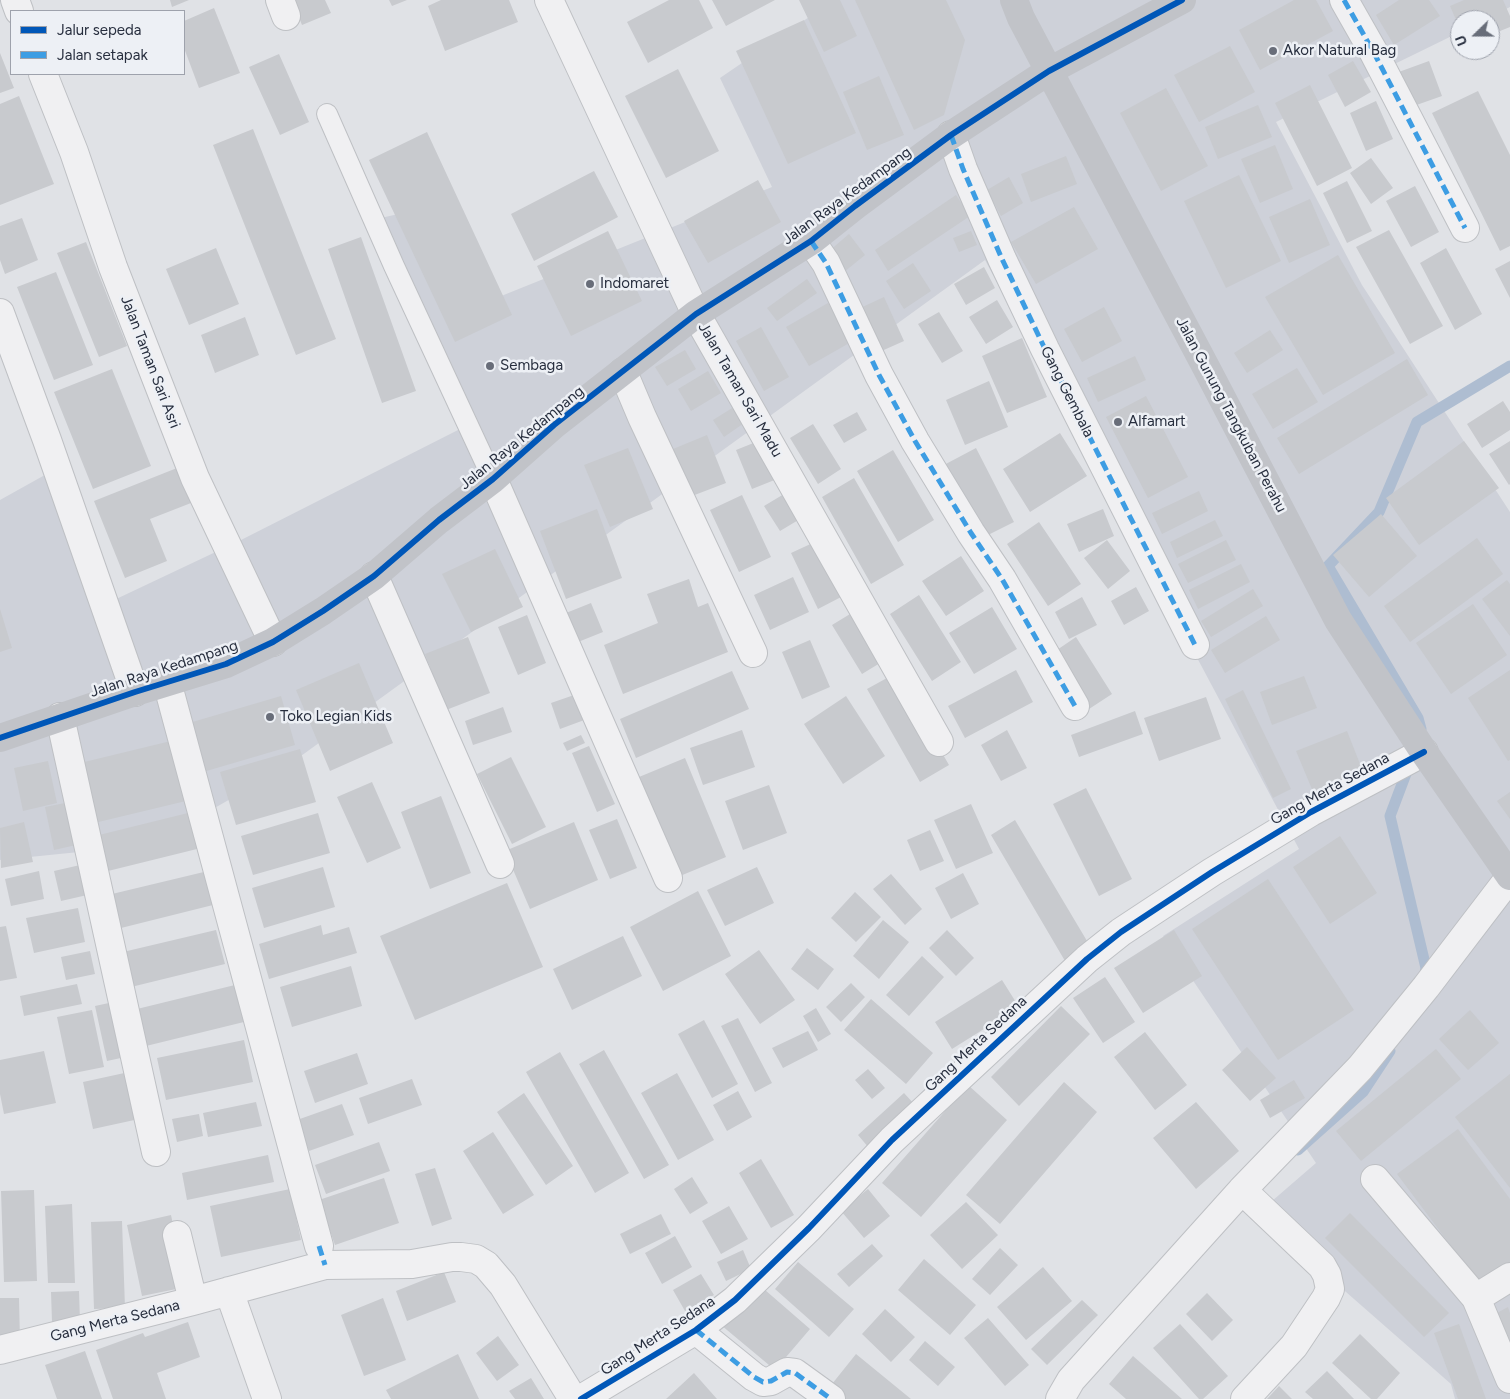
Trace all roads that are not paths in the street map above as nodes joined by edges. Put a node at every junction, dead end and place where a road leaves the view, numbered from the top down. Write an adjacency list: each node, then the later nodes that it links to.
1 (549, 0): 12 (street, Jalan Taman Sari Madu)
2 (1014, 0): 5 (street, Jalan Gunung Tangkuban Perahu)
3 (1182, 0): 5 (street)
4 (1344, 0): 9 (street)
5 (1049, 71): 8 (street, Jalan Raya Kedampang); 25 (street, Jalan Gunung Tangkuban Perahu)
6 (44, 75): 16 (street, Jalan Taman Sari Asri)
7 (327, 114): 14 (lane)
8 (951, 135): 10 (street, Jalan Raya Kedampang); 17 (street, Gang Gembala)
9 (1465, 228)
10 (811, 241): 12 (street, Jalan Raya Kedampang); 21 (street)
11 (0, 313): 20 (street)
12 (696, 314): 13 (street, Jalan Raya Kedampang); 24 (street, Jalan Taman Sari Madu)
13 (623, 372): 14 (street, Jalan Raya Kedampang); 18 (street)
14 (493, 479): 15 (street, Jalan Raya Kedampang); 28 (street)
15 (374, 576): 16 (street, Jalan Raya Kedampang); 26 (street)
16 (273, 642): 19 (street, Jalan Raya Kedampang)
17 (1195, 644)
18 (753, 653)
19 (167, 682): 20 (street, Jalan Raya Kedampang); 33 (street)
20 (135, 692): 22 (street, Jalan Raya Kedampang)
21 (1075, 706)
22 (60, 717): 23 (street, Jalan Raya Kedampang); 29 (street)
23 (0, 738)
24 (939, 742)
25 (1424, 752): 27 (street, Jalan Gunung Tangkuban Perahu); 38 (street, Gang Merta Sedana)
26 (500, 864)
27 (1510, 877): 31 (street)
28 (668, 878)
29 (156, 1152)
30 (1375, 1179): 36 (street)
31 (1242, 1190): 45 (street); 46 (street)
32 (177, 1235): 37 (street)
33 (319, 1246)
34 (1510, 1277): 36 (street)
35 (229, 1291): 37 (street, Gang Merta Sedana); 41 (street); 42 (street, Gang Merta Sedana)
36 (1476, 1298): 40 (street)
37 (193, 1301): 39 (street, Gang Merta Sedana)
38 (696, 1330): 43 (street, Gang Merta Sedana); 44 (street)
39 (0, 1350)
40 (1510, 1379)
41 (267, 1399)
42 (573, 1399)
43 (581, 1399)
44 (831, 1399)
45 (1060, 1399)
46 (1245, 1399)

